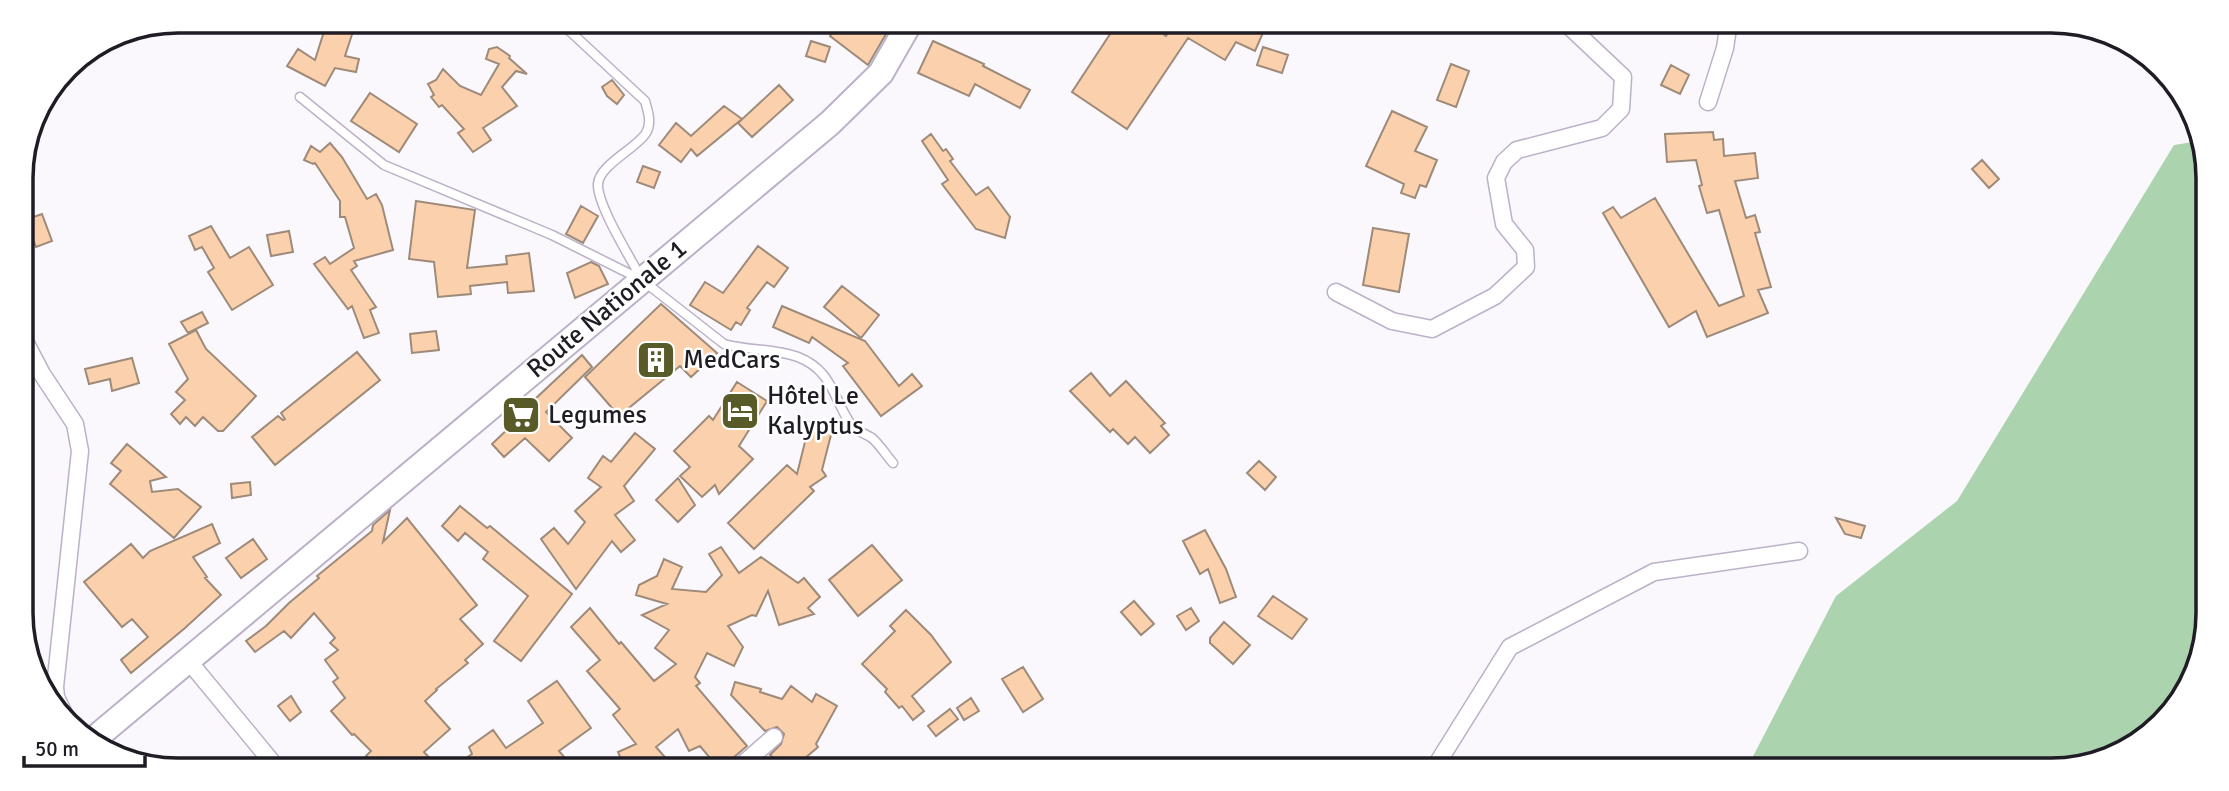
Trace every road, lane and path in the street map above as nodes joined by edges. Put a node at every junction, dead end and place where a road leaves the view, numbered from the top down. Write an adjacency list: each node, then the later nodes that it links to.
1 (572, 33): 7 (lane)
2 (904, 33): 7 (main road, Route Nationale 1)
3 (1576, 33): 8 (street)
4 (1727, 33): 6 (street)
5 (300, 97): 7 (lane)
6 (1708, 102)
7 (642, 280): 10 (lane); 12 (main road, Route Nationale 1)
8 (1336, 292)
9 (34, 359): 13 (street)
10 (893, 463)
11 (1799, 551): 16 (street)
12 (187, 659): 14 (main road, Route Nationale 1); 17 (street)
13 (55, 688)
14 (99, 734)
15 (774, 737): 18 (street)
16 (1441, 757)
17 (269, 758)
18 (750, 758)

